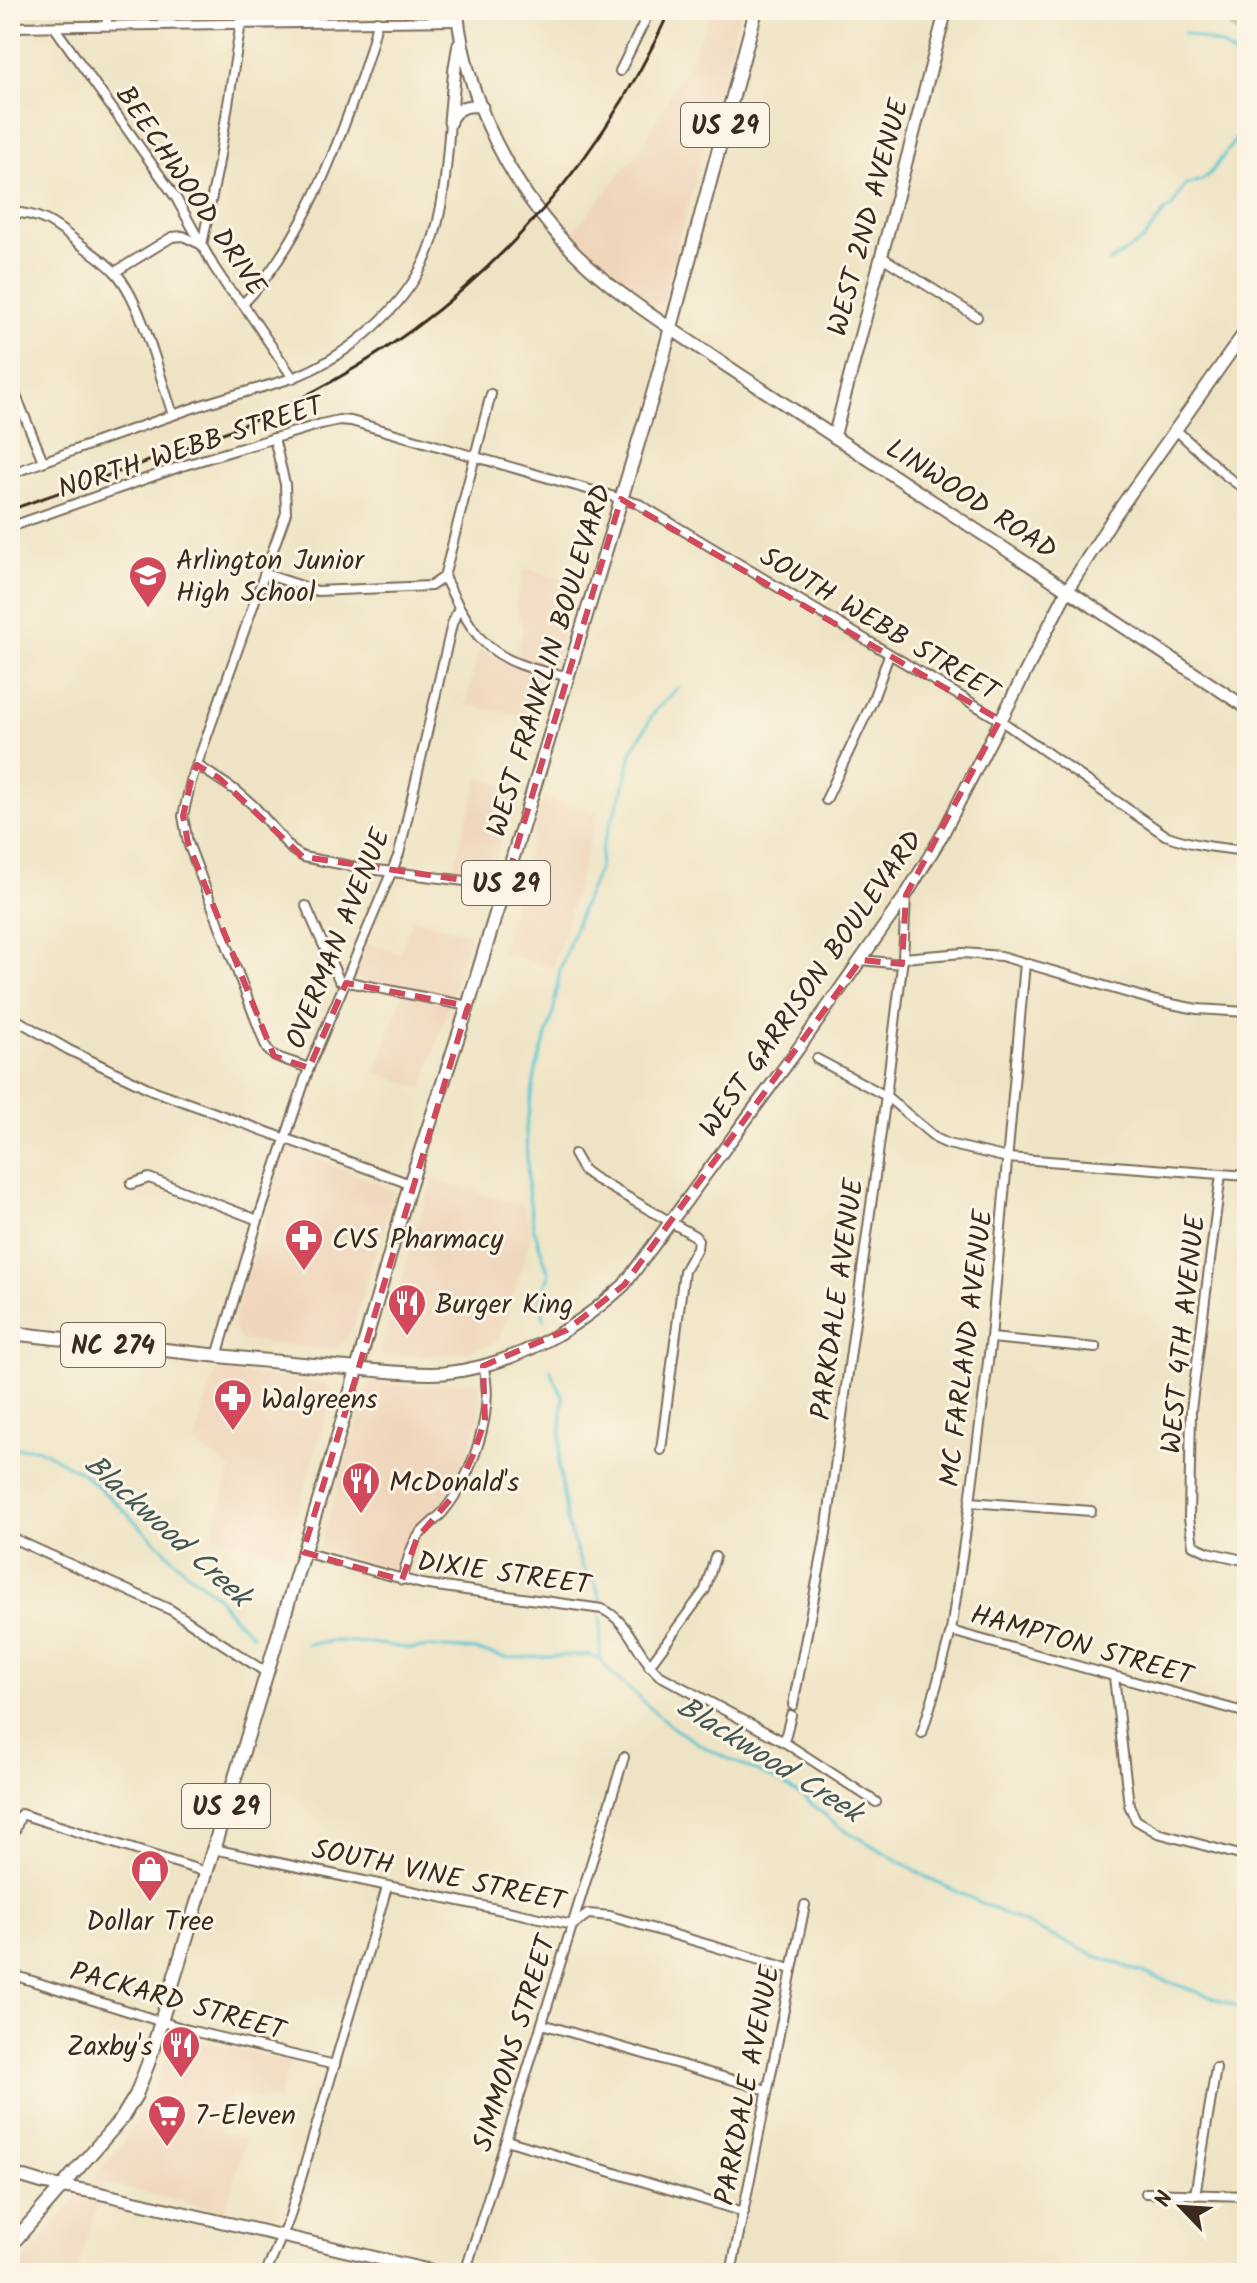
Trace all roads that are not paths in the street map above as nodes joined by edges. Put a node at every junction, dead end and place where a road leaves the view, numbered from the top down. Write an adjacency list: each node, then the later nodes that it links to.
1 (107, 10): 8 (street)
2 (243, 10): 9 (street)
3 (650, 10): 12 (street)
4 (756, 10): 23 (main road, WEST FRANKLIN BOULEVARD / US 29)
5 (946, 10): 19 (main road, WEST 2ND AVENUE)
6 (377, 21): 7 (street); 9 (street); 21 (street)
7 (459, 21): 13 (main road, LINWOOD ROAD); 14 (main road)
8 (107, 25): 9 (street); 11 (street)
9 (241, 25): 18 (street)
10 (10, 27): 11 (street)
11 (55, 28): 18 (street, BEECHWOOD DRIVE)
12 (620, 71)
13 (474, 85): 14 (main road); 15 (main road, LINWOOD ROAD)
14 (452, 104): 16 (main road)
15 (482, 107): 16 (main road); 23 (main road, LINWOOD ROAD)
16 (450, 122): 25 (street)
17 (10, 212): 20 (street)
18 (202, 245): 20 (street); 21 (street, BEECHWOOD DRIVE)
19 (882, 257): 22 (street); 30 (main road, WEST 2ND AVENUE)
20 (115, 272): 28 (street)
21 (243, 304): 25 (street, BEECHWOOD DRIVE)
22 (977, 317)
23 (670, 328): 30 (main road, LINWOOD ROAD); 36 (main road, WEST FRANKLIN BOULEVARD / US 29)
24 (1247, 329): 29 (main road, WEST GARRISON BOULEVARD)
25 (293, 378): 28 (street)
26 (10, 381): 33 (street)
27 (491, 394): 32 (street)
28 (173, 415): 33 (street)
29 (1176, 430): 35 (street); 40 (main road, WEST GARRISON BOULEVARD)
30 (834, 437): 40 (main road, LINWOOD ROAD)
31 (274, 438): 32 (street, NORTH WEBB STREET); 37 (street, NORTH WEBB STREET); 38 (street)
32 (476, 457): 36 (street, SOUTH WEBB STREET); 39 (street)
33 (43, 461): 34 (street)
34 (10, 474)
35 (1247, 491)
36 (621, 499): 42 (street, SOUTH WEBB STREET); 43 (main road, WEST FRANKLIN BOULEVARD / US 29)
37 (10, 527)
38 (265, 574): 39 (street); 46 (street)
39 (444, 577): 41 (street)
40 (1068, 589): 44 (main road, LINWOOD ROAD); 45 (main road, WEST GARRISON BOULEVARD)
41 (459, 607): 43 (street); 49 (street, OVERMAN AVENUE)
42 (889, 655): 45 (street, SOUTH WEBB STREET); 47 (street)
43 (568, 676): 50 (main road, WEST FRANKLIN BOULEVARD / US 29)
44 (1247, 708)
45 (1000, 720): 48 (street, SOUTH WEBB STREET); 51 (main road, WEST GARRISON BOULEVARD)
46 (197, 765): 49 (street); 61 (street)
47 (826, 800)
48 (1247, 851)
49 (393, 872): 50 (street); 56 (street, OVERMAN AVENUE)
50 (505, 886): 57 (main road, WEST FRANKLIN BOULEVARD / US 29)
51 (906, 895): 53 (main road, WEST GARRISON BOULEVARD); 54 (street, PARKDALE AVENUE)
52 (306, 906): 56 (street)
53 (861, 960): 54 (street); 71 (main road, WEST GARRISON BOULEVARD)
54 (902, 961): 55 (street); 62 (street, PARKDALE AVENUE)
55 (1025, 963): 58 (street); 65 (street, MC FARLAND AVENUE)
56 (346, 983): 57 (street); 61 (street, OVERMAN AVENUE)
57 (468, 1006): 69 (main road, WEST FRANKLIN BOULEVARD / US 29)
58 (1247, 1012)
59 (10, 1016): 63 (street)
60 (817, 1059): 62 (street)
61 (309, 1068): 63 (street, OVERMAN AVENUE)
62 (886, 1096): 65 (street); 92 (street, PARKDALE AVENUE)
63 (284, 1139): 69 (street); 70 (street, OVERMAN AVENUE)
64 (574, 1154): 71 (street)
65 (1008, 1158): 66 (street); 73 (street, MC FARLAND AVENUE)
66 (1221, 1174): 67 (street); 84 (street, WEST 4TH AVENUE)
67 (1247, 1176)
68 (131, 1184): 70 (street)
69 (410, 1184): 77 (main road, WEST FRANKLIN BOULEVARD / US 29)
70 (258, 1220): 75 (street, OVERMAN AVENUE)
71 (671, 1223): 76 (main road, WEST GARRISON BOULEVARD); 78 (street)
72 (10, 1333): 75 (main road, NC 274)
73 (991, 1338): 74 (street); 79 (street, MC FARLAND AVENUE)
74 (1096, 1348)
75 (217, 1356): 77 (main road, NC 274)
76 (483, 1366): 77 (main road, WEST GARRISON BOULEVARD); 85 (street)
77 (358, 1369): 82 (main road, WEST FRANKLIN BOULEVARD / US 29)
78 (661, 1450)
79 (970, 1502): 80 (street); 86 (street, MC FARLAND AVENUE)
80 (1091, 1511)
81 (10, 1537): 88 (street)
82 (303, 1552): 85 (street, DIXIE STREET); 88 (main road, WEST FRANKLIN BOULEVARD / US 29)
83 (715, 1557): 87 (street)
84 (1247, 1561)
85 (402, 1580): 87 (street, DIXIE STREET)
86 (951, 1631): 89 (street, HAMPTON STREET); 91 (street, MC FARLAND AVENUE)
87 (649, 1666): 92 (street, DIXIE STREET)
88 (267, 1673): 96 (main road, WEST FRANKLIN BOULEVARD / US 29)
89 (1114, 1677): 90 (street, HAMPTON STREET); 97 (street)
90 (1247, 1713)
91 (922, 1733)
92 (784, 1742): 94 (street, DIXIE STREET)
93 (624, 1757): 101 (street, SIMMONS STREET)
94 (876, 1802)
95 (10, 1844): 98 (street)
96 (213, 1849): 98 (main road, WEST FRANKLIN BOULEVARD / US 29); 99 (street, SOUTH VINE STREET)
97 (1247, 1857)
98 (206, 1872): 104 (main road, WEST FRANKLIN BOULEVARD / US 29)
99 (387, 1887): 101 (street, SOUTH VINE STREET); 106 (street)
100 (805, 1905): 102 (street, PARKDALE AVENUE)
101 (573, 1925): 102 (street, SOUTH VINE STREET); 105 (street, SIMMONS STREET)
102 (791, 1969): 108 (street, PARKDALE AVENUE)
103 (10, 1974): 104 (street, PACKARD STREET)
104 (161, 2022): 106 (street, PACKARD STREET); 111 (main road, WEST FRANKLIN BOULEVARD / US 29)
105 (542, 2024): 108 (street); 109 (street, SIMMONS STREET)
106 (335, 2065): 116 (street)
107 (1216, 2068): 113 (street)
108 (767, 2090): 115 (street, PARKDALE AVENUE)
109 (506, 2140): 115 (street); 120 (street, SIMMONS STREET)
110 (10, 2173): 111 (main road)
111 (63, 2186): 116 (main road); 117 (main road, WEST FRANKLIN BOULEVARD / US 29)
112 (1146, 2193): 113 (street)
113 (1195, 2195): 114 (street)
114 (1247, 2196)
115 (744, 2212): 121 (street, PARKDALE AVENUE)
116 (282, 2237): 118 (street); 119 (main road)
117 (10, 2246)
118 (266, 2273)
119 (441, 2273)
120 (465, 2273)
121 (731, 2273)

